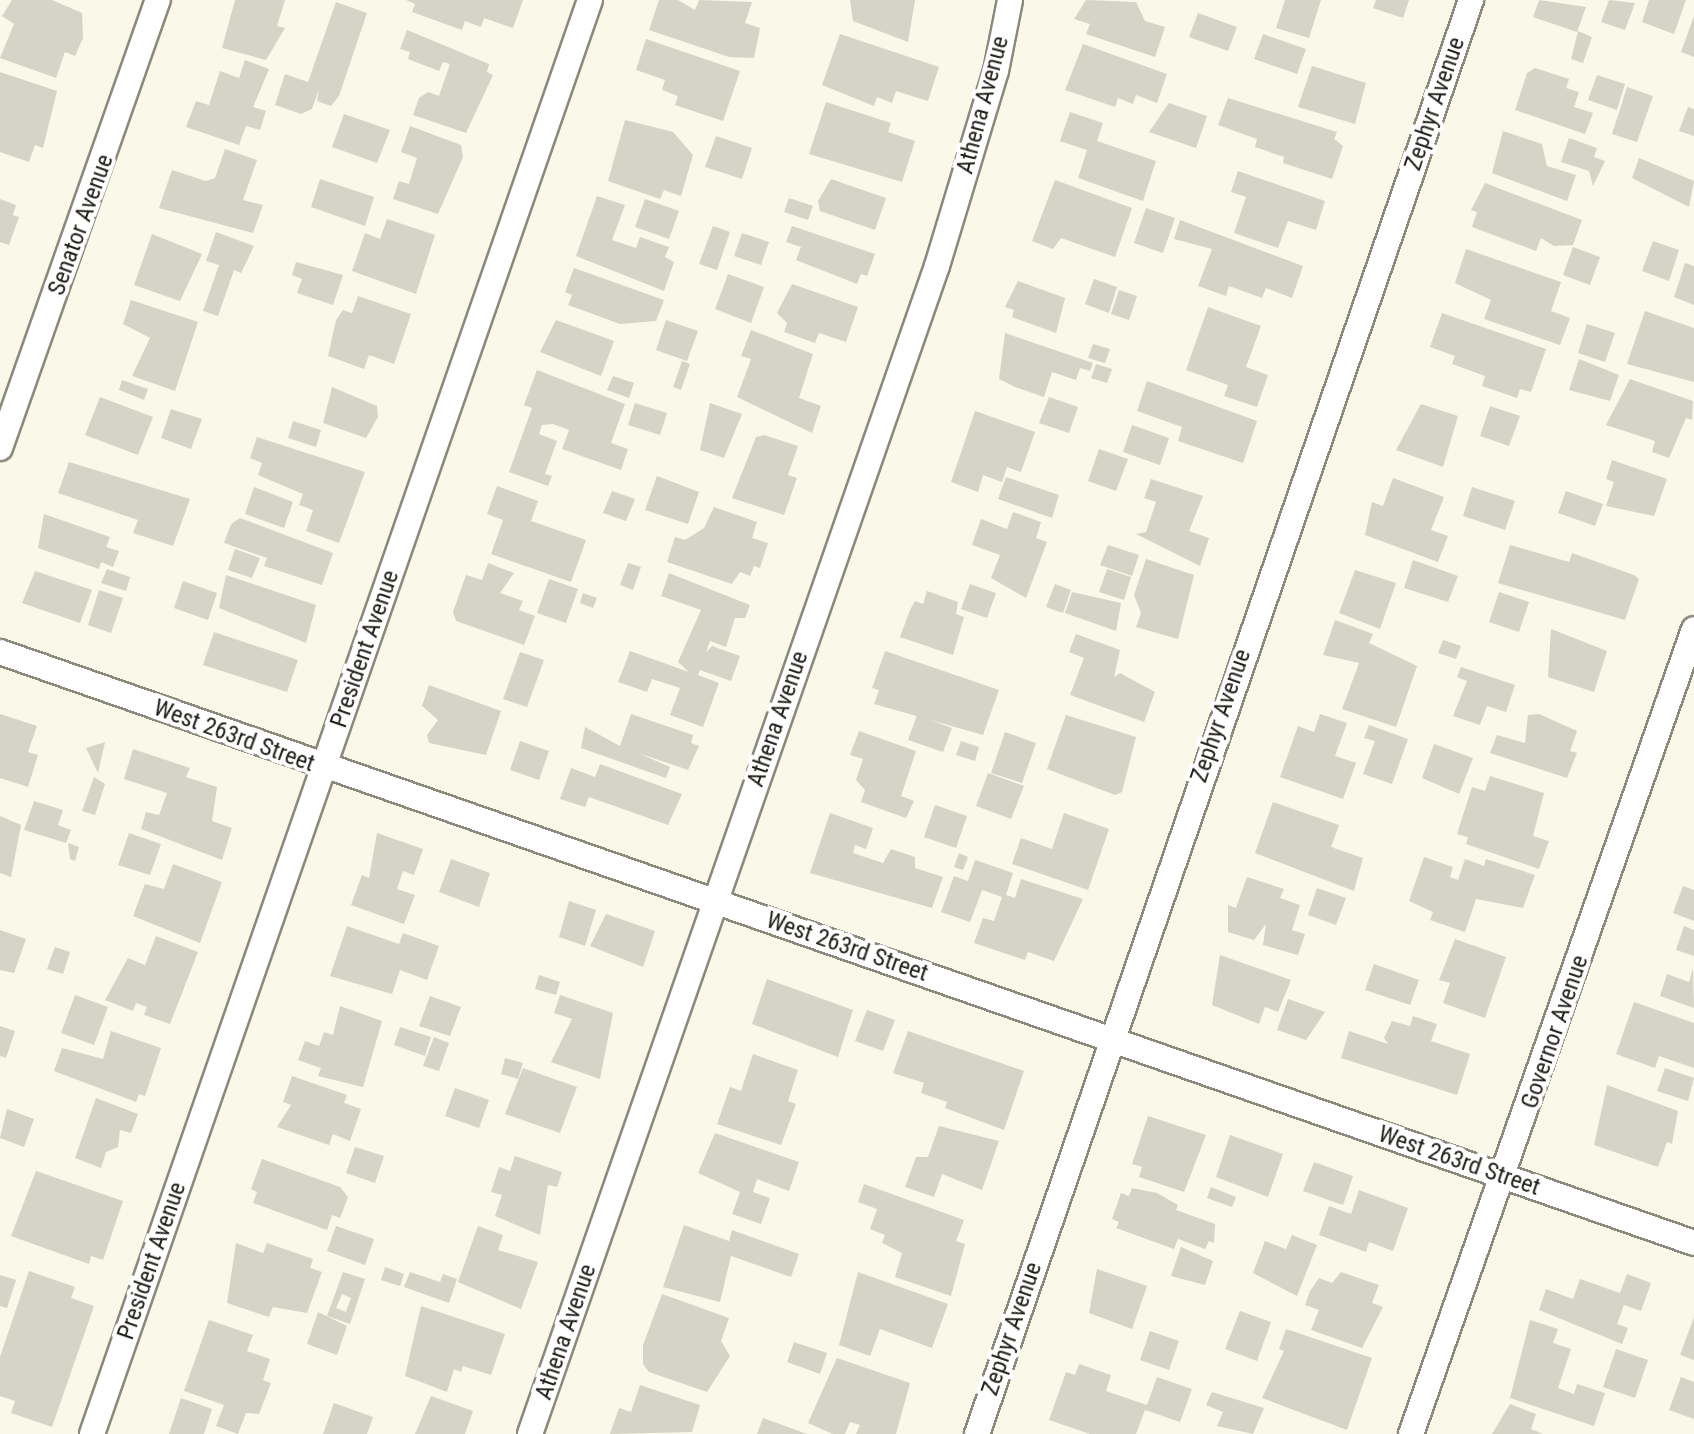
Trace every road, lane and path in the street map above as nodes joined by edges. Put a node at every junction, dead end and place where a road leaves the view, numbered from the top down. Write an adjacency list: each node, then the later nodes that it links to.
1 (158, 0): 5 (street, Senator Avenue)
2 (590, 0): 8 (street, President Avenue)
3 (1010, 0): 9 (street, Athena Avenue)
4 (1471, 0): 10 (street, Zephyr Avenue)
5 (0, 448)
6 (1694, 629): 11 (street, Governor Avenue)
7 (0, 652): 8 (street, West 263rd Street)
8 (323, 768): 9 (street, West 263rd Street); 13 (street, President Avenue)
9 (715, 900): 10 (street, West 263rd Street); 14 (street, Athena Avenue)
10 (1109, 1040): 11 (street, West 263rd Street); 15 (street, Zephyr Avenue)
11 (1505, 1178): 12 (street, West 263rd Street); 16 (street, Governor Avenue)
12 (1694, 1243)
13 (92, 1434)
14 (530, 1434)
15 (977, 1434)
16 (1411, 1434)

